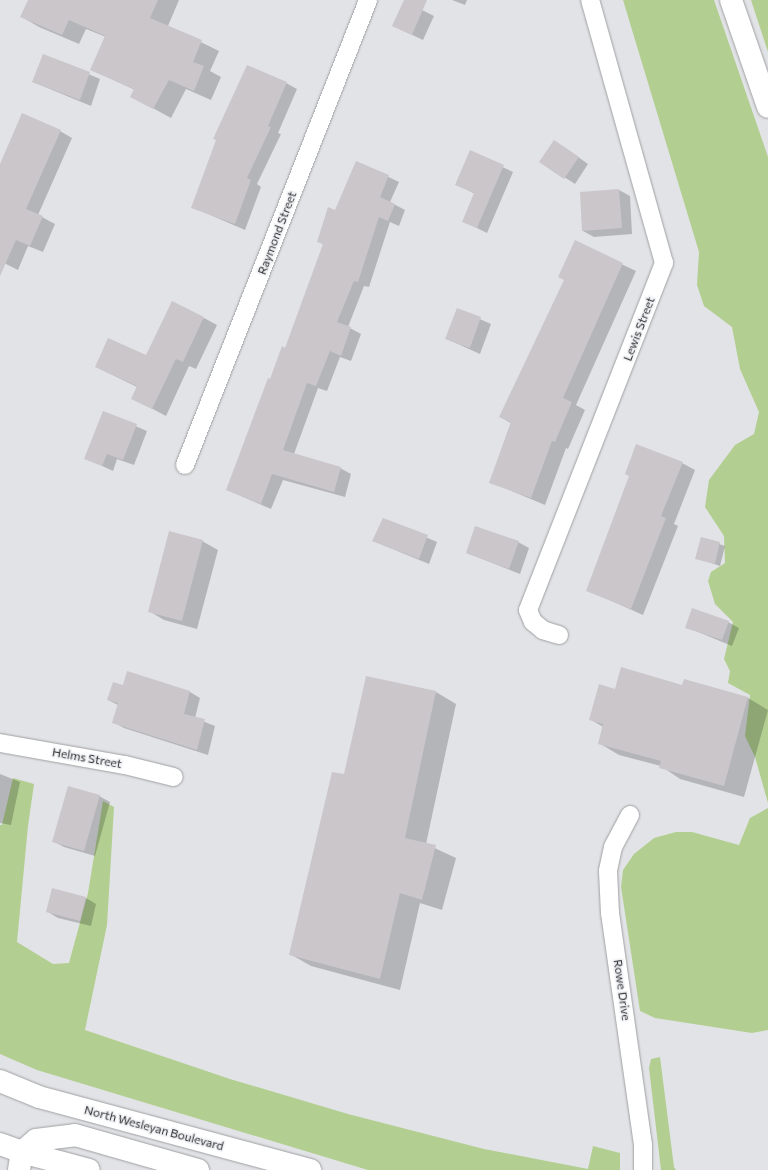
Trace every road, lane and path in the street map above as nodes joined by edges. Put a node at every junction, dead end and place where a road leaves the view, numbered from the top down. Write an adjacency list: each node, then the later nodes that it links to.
1 (368, 0): 5 (street, Raymond Street)
2 (590, 0): 6 (street, Lewis Street)
3 (731, 0): 4 (highway)
4 (768, 107)
5 (186, 465)
6 (559, 635)
7 (0, 743): 8 (street, Helms Street)
8 (174, 777)
9 (630, 815): 16 (street, Rowe Drive)
10 (0, 1081): 15 (highway, North Wesleyan Boulevard)
11 (0, 1144): 12 (highway)
12 (20, 1161): 13 (highway); 14 (highway)
13 (89, 1170)
14 (198, 1170)
15 (310, 1170)
16 (643, 1170)

